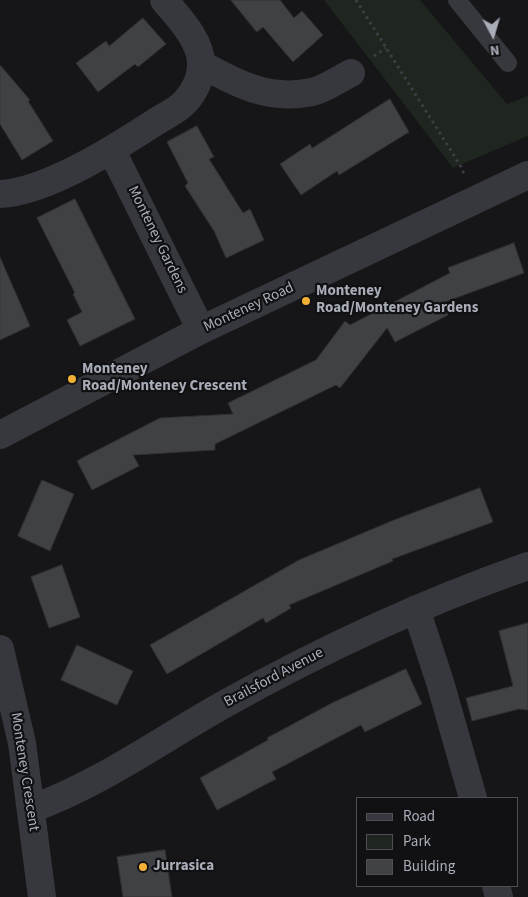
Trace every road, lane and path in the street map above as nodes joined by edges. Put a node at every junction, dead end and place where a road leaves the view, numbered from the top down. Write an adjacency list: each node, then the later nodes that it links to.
1 (164, 0): 5 (street)
2 (356, 0): 10 (path)
3 (457, 0): 4 (lane)
4 (508, 63)
5 (202, 64): 6 (street); 7 (street)
6 (351, 73)
7 (112, 151): 9 (street); 11 (street, Monteney Gardens)
8 (528, 175): 10 (street, Monteney Road)
9 (0, 194)
10 (473, 201): 11 (street, Monteney Road)
11 (201, 330): 12 (street, Monteney Road)
12 (0, 435)
13 (528, 566): 14 (street, Brailsford Avenue)
14 (416, 609): 16 (street); 17 (street, Brailsford Avenue)
15 (0, 649): 17 (street, Monteney Crescent)
16 (473, 797)
17 (31, 809): 18 (street, Monteney Crescent)
18 (42, 897)

